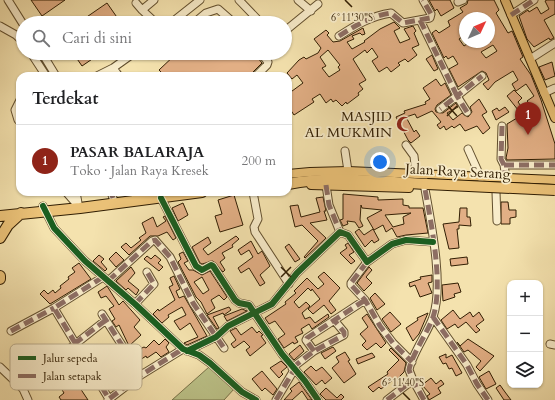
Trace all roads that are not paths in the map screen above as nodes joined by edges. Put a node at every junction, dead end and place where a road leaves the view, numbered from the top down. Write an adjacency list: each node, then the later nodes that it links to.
1 (8, 0): 14 (street)
2 (154, 0): 11 (street)
3 (200, 0): 16 (street)
4 (239, 0): 19 (street)
5 (298, 0): 12 (street)
6 (423, 0): 20 (street)
7 (504, 0): 13 (main road)
8 (534, 0): 13 (street)
9 (136, 4): 11 (street)
10 (318, 4): 12 (street)
11 (142, 10): 15 (street)
12 (311, 11): 22 (street)
13 (511, 15): 26 (main road)
14 (18, 16)
15 (148, 16)
16 (180, 16)
17 (202, 16): 18 (street)
18 (226, 16)
19 (254, 16)
20 (420, 20): 24 (street); 40 (street)
21 (0, 26): 23 (street)
22 (292, 26)
23 (16, 35)
24 (339, 36)
25 (555, 43): 26 (street)
26 (530, 59): 39 (main road)
27 (36, 60): 32 (street)
28 (46, 60): 33 (street)
29 (124, 60): 31 (street)
30 (266, 60): 36 (street)
31 (113, 68): 34 (street); 35 (street)
32 (43, 72)
33 (54, 72)
34 (105, 72)
35 (116, 72)
36 (260, 72)
37 (482, 76): 40 (street)
38 (555, 88): 39 (street)
39 (544, 93): 43 (main road)
40 (457, 96): 41 (street); 42 (street)
41 (440, 109)
42 (467, 112)
43 (555, 118)
44 (502, 126): 48 (street)
45 (406, 145): 52 (street)
46 (468, 149): 56 (street)
47 (345, 151): 50 (street)
48 (504, 165): 49 (street); 57 (street)
49 (555, 165)
50 (348, 171): 51 (main road); 52 (main road)
51 (292, 174)
52 (416, 174): 53 (main road)
53 (442, 176): 56 (main road); 63 (main road)
54 (292, 178): 55 (highway, Jalan Raya Serang)
55 (307, 178): 58 (highway, Jalan Raya Serang); 59 (highway, Jalan Raya Serang); 64 (highway, Jalan Raya Serang, bridge)
56 (481, 178): 57 (main road)
57 (506, 179): 58 (main road)
58 (553, 182): 66 (main road)
59 (292, 184)
60 (292, 185): 61 (main road)
61 (326, 185): 62 (main road); 81 (street)
62 (425, 189): 63 (main road); 83 (street)
63 (444, 189): 65 (main road)
64 (555, 190)
65 (496, 192): 66 (main road); 79 (street)
66 (544, 194): 67 (main road)
67 (555, 195)
68 (70, 196): 74 (street)
69 (77, 196): 74 (street)
70 (139, 196): 73 (highway)
71 (162, 196): 93 (street)
72 (254, 196): 89 (street)
73 (113, 198): 74 (highway)
74 (78, 205): 75 (highway)
75 (44, 209): 77 (highway); 88 (street)
76 (0, 211): 77 (highway)
77 (17, 212): 78 (highway); 80 (highway); 82 (highway)
78 (0, 216)
79 (497, 220)
80 (0, 230)
81 (340, 232): 84 (street); 89 (street)
82 (0, 238)
83 (433, 242): 84 (street); 94 (street)
84 (367, 262): 90 (street)
85 (147, 272): 91 (street)
86 (0, 276): 87 (highway)
87 (0, 279)
88 (106, 279): 91 (street); 92 (street); 97 (street)
89 (289, 284): 93 (street)
90 (365, 300): 95 (street); 103 (street)
91 (135, 304): 101 (street)
92 (54, 308): 96 (street); 98 (street)
93 (254, 314): 97 (street); 105 (street)
94 (433, 317): 103 (street); 119 (street)
95 (334, 320): 102 (street); 102 (street)
96 (11, 331)
97 (216, 337): 100 (street); 101 (street)
98 (74, 344): 99 (street)
99 (121, 344)
100 (224, 348)
101 (185, 350): 106 (street); 114 (street)
102 (314, 351): 105 (street)
103 (412, 362): 108 (street)
104 (0, 368): 107 (street)
105 (293, 369): 115 (street); 116 (street)
106 (142, 374)
107 (10, 377)
108 (413, 380): 117 (street); 118 (street)
109 (23, 390): 112 (street)
110 (102, 390): 113 (street)
111 (121, 390): 113 (street)
112 (28, 400)
113 (108, 400)
114 (256, 400)
115 (276, 400)
116 (318, 400)
117 (387, 400)
118 (424, 400)
119 (488, 400)

